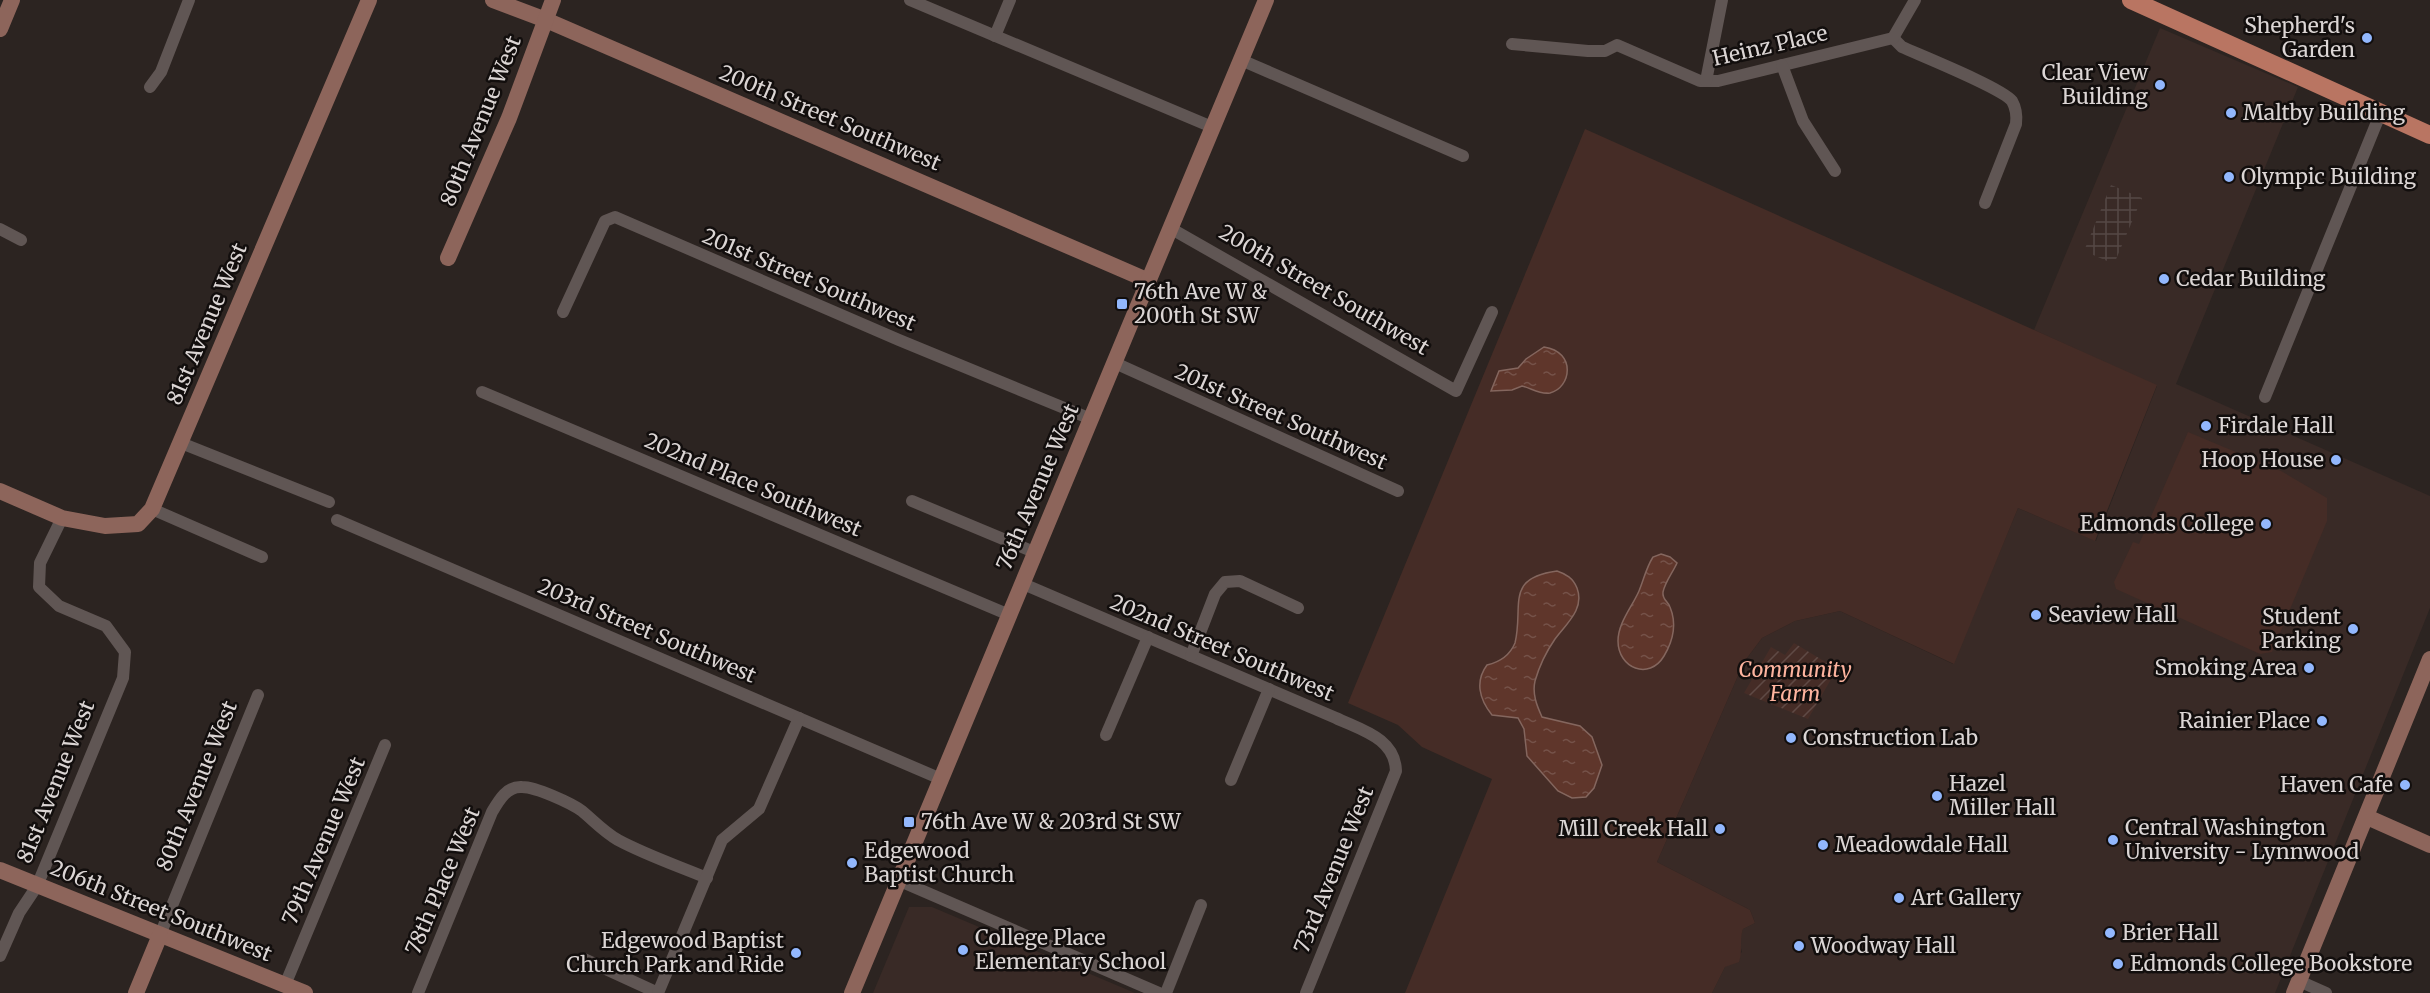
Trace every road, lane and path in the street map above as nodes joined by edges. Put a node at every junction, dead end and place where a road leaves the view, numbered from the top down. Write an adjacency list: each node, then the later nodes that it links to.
1 (12, 0): 13 (street)
2 (189, 0): 20 (street)
3 (369, 0): 38 (street, 81st Avenue West)
4 (493, 0): 12 (street, 200th Street Southwest)
5 (553, 0): 12 (street, 80th Avenue West)
6 (910, 0): 14 (street)
7 (1010, 0): 14 (street)
8 (1266, 0): 17 (street, 76th Avenue West)
9 (1722, 0): 19 (street)
10 (1915, 0): 15 (street)
11 (2131, 0): 21 (main road)
12 (546, 20): 30 (street, 80th Avenue West); 31 (street, 200th Street Southwest)
13 (0, 29)
14 (995, 36): 22 (street)
15 (1893, 38): 18 (street, Heinz Place); 26 (street)
16 (1512, 44): 19 (street, Heinz Place)
17 (1241, 60): 22 (street, 76th Avenue West); 24 (street)
18 (1782, 64): 19 (street, Heinz Place); 25 (street)
19 (1706, 81)
20 (150, 87)
21 (2381, 112): 23 (main road); 36 (street)
22 (1212, 127): 27 (street, 76th Avenue West)
23 (2430, 135)
24 (1463, 156)
25 (1835, 171)
26 (1984, 203)
27 (1170, 228): 31 (street, 76th Avenue West); 33 (street, 200th Street Southwest)
28 (0, 229): 29 (street)
29 (21, 240)
30 (448, 258)
31 (1149, 281): 34 (street, 76th Avenue West)
32 (563, 312): 37 (street, 201st Street Southwest)
33 (1492, 312)
34 (1116, 363): 37 (street, 76th Avenue West); 40 (street, 201st Street Southwest)
35 (482, 392): 50 (street, 202nd Place Southwest)
36 (2265, 397)
37 (1091, 419): 46 (street, 76th Avenue West)
38 (181, 443): 41 (street); 43 (street, 81st Avenue West)
39 (0, 491): 44 (street, 81st Avenue West)
40 (1398, 491)
41 (329, 501)
42 (912, 501): 46 (street)
43 (152, 508): 44 (street, 81st Avenue West); 47 (street)
44 (62, 518): 67 (street, 81st Avenue West)
45 (337, 520): 56 (street, 203rd Street Southwest)
46 (1034, 552): 48 (street, 76th Avenue West)
47 (262, 557)
48 (1021, 583): 50 (street, 76th Avenue West); 51 (street, 202nd Street Southwest)
49 (1298, 608): 52 (street)
50 (1008, 614): 60 (street, 76th Avenue West)
51 (1148, 637): 52 (street, 202nd Street Southwest); 57 (street)
52 (1191, 656): 54 (street, 202nd Street Southwest)
53 (2430, 659): 62 (street)
54 (1269, 689): 59 (street, 202nd Street Southwest); 61 (street)
55 (258, 695): 69 (street, 80th Avenue West)
56 (799, 718): 60 (street, 203rd Street Southwest); 65 (street)
57 (1106, 735)
58 (385, 745): 72 (street, 79th Avenue West)
59 (1396, 762): 81 (street, 73rd Avenue West)
60 (941, 779): 66 (street, 76th Avenue West)
61 (1231, 780)
62 (2367, 817): 63 (street); 73 (street)
63 (2430, 845)
64 (0, 870): 67 (street, 206th Street Southwest)
65 (707, 878): 76 (street, 78th Place West); 77 (street)
66 (900, 881): 78 (street, 76th Avenue West); 79 (street)
67 (37, 886): 69 (street, 206th Street Southwest); 70 (street, 81st Avenue West)
68 (1201, 905): 80 (street)
69 (160, 935): 72 (street, 206th Street Southwest); 74 (street, 80th Avenue West)
70 (0, 956)
71 (584, 959): 77 (street)
72 (285, 985): 75 (street, 206th Street Southwest)
73 (2297, 987): 82 (street)
74 (136, 993)
75 (305, 993)
76 (418, 993)
77 (658, 993)
78 (852, 993)
79 (1159, 993)
80 (1166, 993)
81 (1306, 993)
82 (2326, 993)

